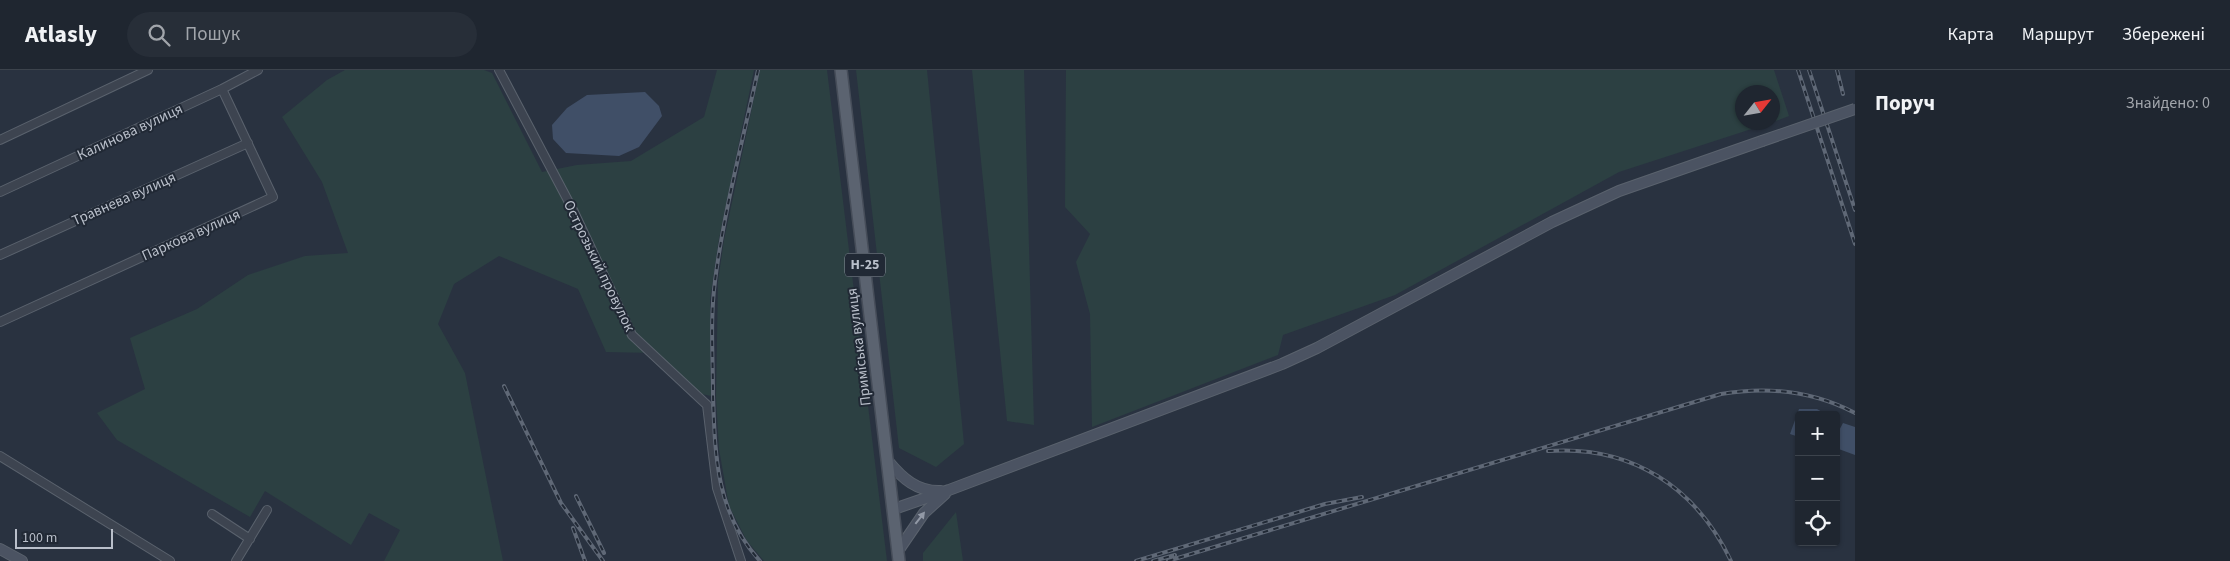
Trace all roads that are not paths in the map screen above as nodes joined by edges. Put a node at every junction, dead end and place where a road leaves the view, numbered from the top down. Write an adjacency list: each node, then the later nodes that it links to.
1 (148, 70): 7 (street)
2 (258, 70): 5 (street, Калинова вулиця)
3 (499, 70): 24 (street, Острозький провулок)
4 (841, 70): 13 (main road, Приміська вулиця / Н-25)
5 (222, 90): 8 (street, Паркова вулиця); 9 (street, Калинова вулиця)
6 (1855, 109): 14 (main road, bridge)
7 (0, 140)
8 (248, 143): 10 (street, Травнева вулиця); 11 (street, Паркова вулиця)
9 (0, 192)
10 (0, 256)
11 (0, 322)
12 (0, 456): 22 (street)
13 (888, 461): 14 (main road); 15 (main road, Приміська вулиця / Н-25)
14 (950, 490): 15 (main road); 20 (main road, one-way to 14)
15 (894, 509): 20 (main road, Приміська вулиця / Н-25)
16 (267, 510): 18 (street)
17 (212, 514): 18 (street)
18 (250, 539): 23 (street)
19 (0, 549): 21 (main road)
20 (899, 556)
21 (22, 561)
22 (170, 561)
23 (236, 561)
24 (741, 561)

